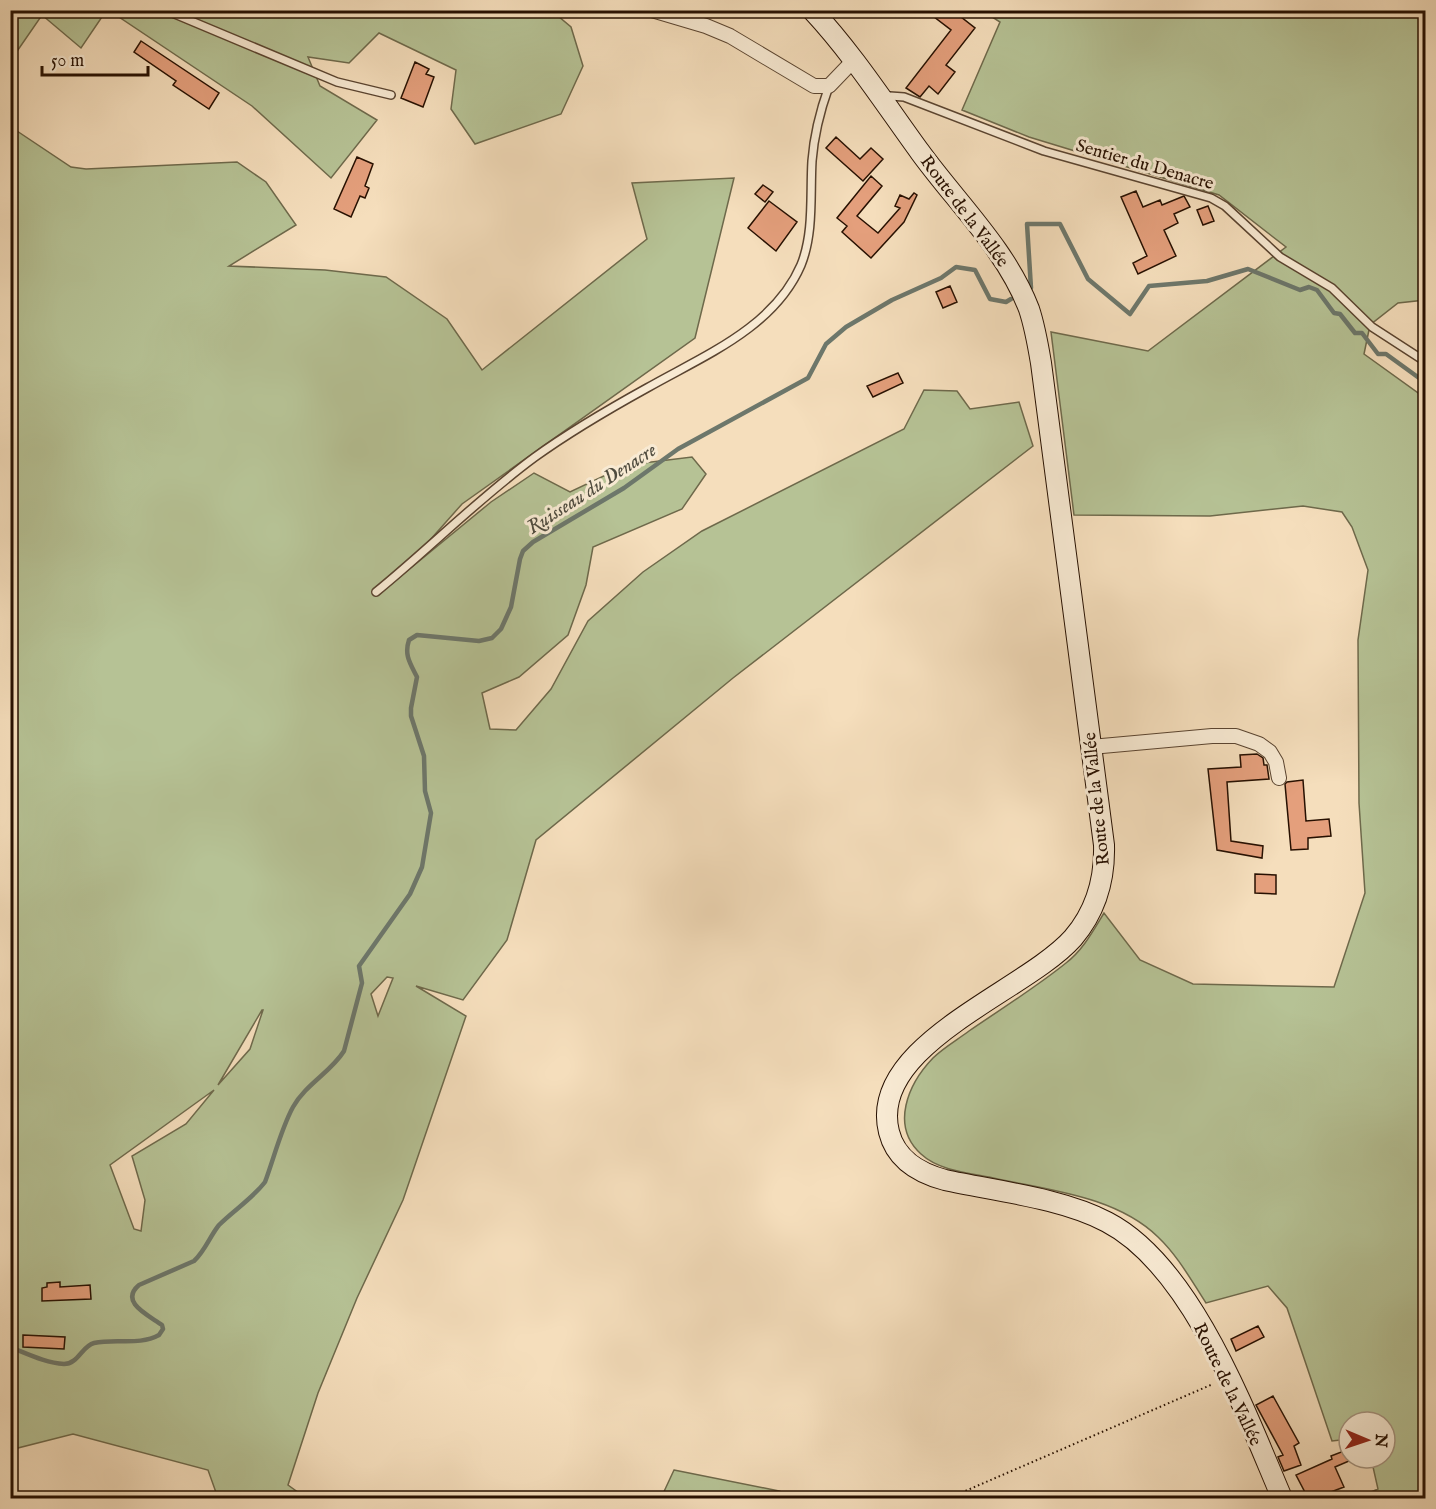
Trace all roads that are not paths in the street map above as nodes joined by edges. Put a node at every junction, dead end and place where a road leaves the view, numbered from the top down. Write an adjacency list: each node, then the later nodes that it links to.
1 (165, 10): 6 (lane)
2 (652, 10): 5 (street)
3 (812, 10): 4 (street, Route de la Vallée)
4 (854, 60): 5 (street); 7 (street, Route de la Vallée)
5 (829, 86): 9 (lane)
6 (391, 95)
7 (883, 99): 8 (lane, Sentier du Denacre); 10 (street, Route de la Vallée)
8 (1425, 362)
9 (376, 592)
10 (1091, 747): 11 (street); 12 (street, Route de la Vallée)
11 (1279, 778)
12 (1282, 1498)

